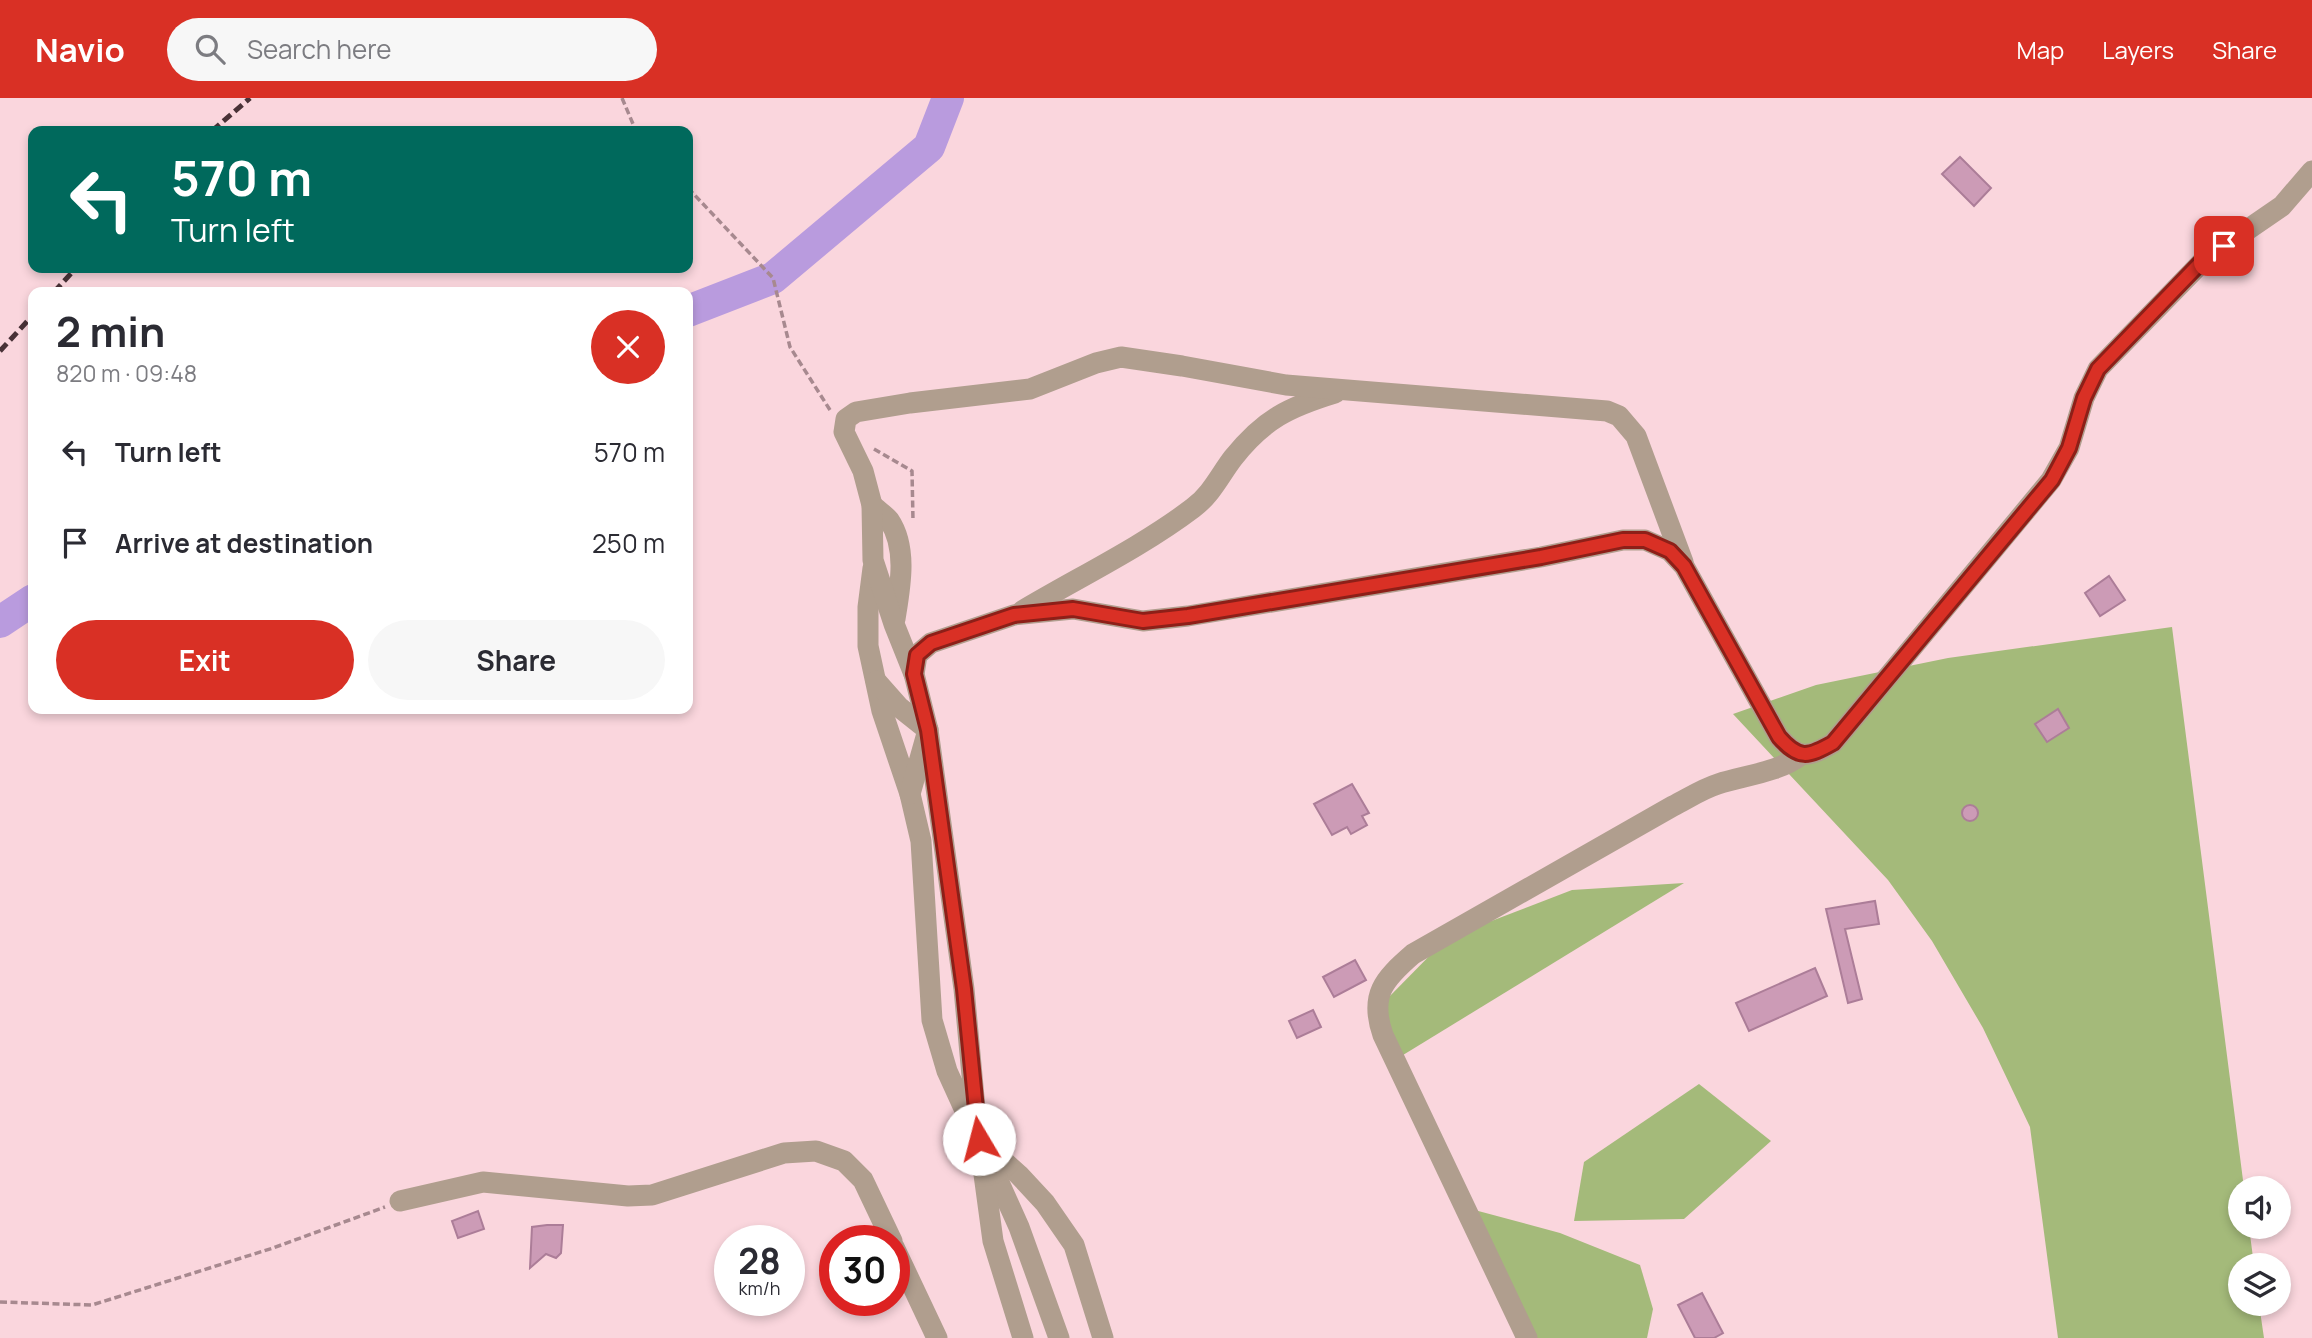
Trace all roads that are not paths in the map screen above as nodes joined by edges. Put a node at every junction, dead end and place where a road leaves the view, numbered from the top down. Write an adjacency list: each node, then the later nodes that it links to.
1 (2312, 171): 12 (street)
2 (1345, 391): 3 (street); 5 (street); 7 (street)
3 (872, 505): 4 (street); 8 (street)
4 (873, 560): 6 (street); 8 (street)
5 (1684, 566): 7 (street); 12 (street)
6 (868, 607): 9 (street); 10 (street)
7 (1014, 615): 9 (street)
8 (894, 624): 9 (street)
9 (914, 674): 11 (street)
10 (875, 679): 11 (street); 13 (street)
11 (928, 730): 13 (street); 14 (street)
12 (1801, 755): 22 (street)
13 (910, 794): 14 (street)
14 (979, 1139): 19 (street); 20 (street); 21 (street)
15 (400, 1201): 16 (street)
16 (884, 1225)
17 (910, 1281): 18 (street)
18 (937, 1338)
19 (1023, 1338)
20 (1059, 1338)
21 (1103, 1338)
22 (1527, 1338)

